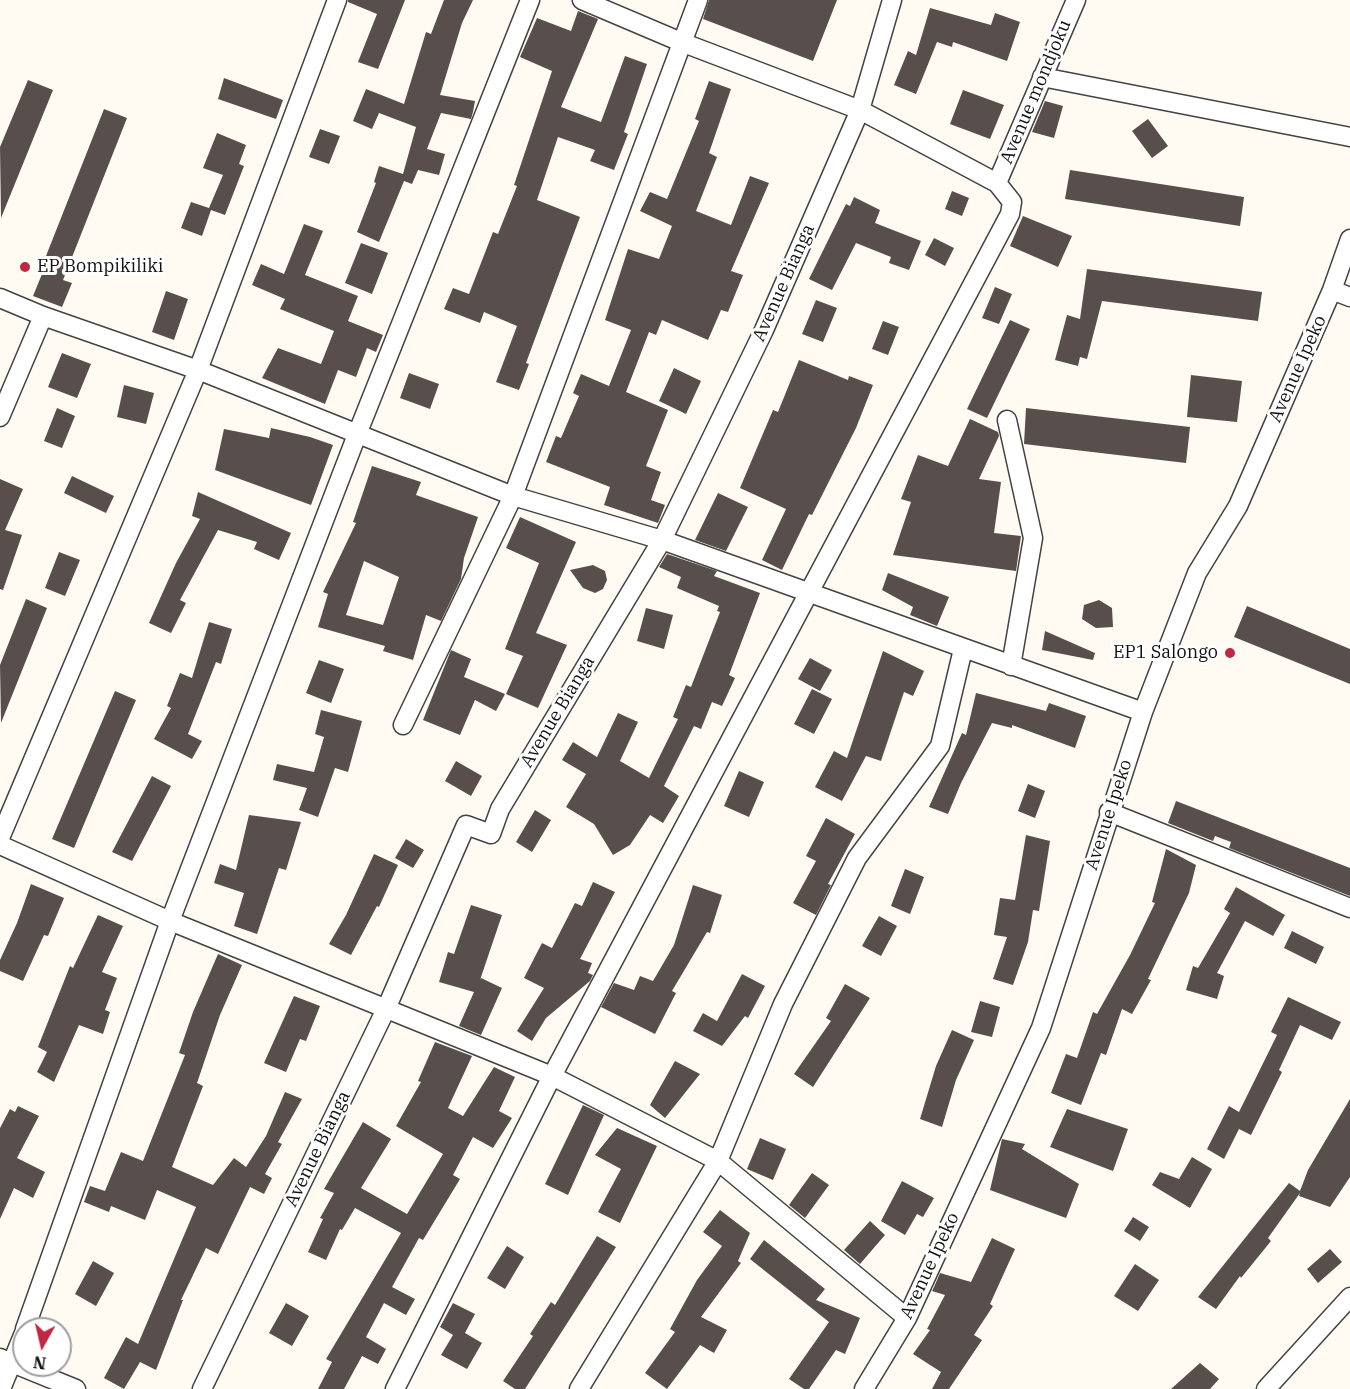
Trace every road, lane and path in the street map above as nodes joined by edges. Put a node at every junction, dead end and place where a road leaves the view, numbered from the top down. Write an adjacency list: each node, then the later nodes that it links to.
1 (337, 0): 17 (street)
2 (530, 0): 20 (street)
3 (582, 0): 7 (street)
4 (698, 0): 7 (street)
5 (892, 0): 9 (street, Avenue Bianga)
6 (1076, 0): 8 (street, Avenue mondjoku)
7 (681, 42): 9 (street); 21 (street)
8 (1042, 77): 10 (street); 11 (street, Avenue mondjoku)
9 (860, 110): 11 (street); 22 (street, Avenue Bianga)
10 (1350, 137)
11 (997, 183): 23 (street)
12 (1350, 239): 13 (street, Avenue Ipeko)
13 (1332, 290): 14 (street); 26 (street, Avenue Ipeko)
14 (1350, 297)
15 (0, 298): 16 (street)
16 (43, 316): 17 (street); 18 (street)
17 (198, 370): 20 (street); 29 (street)
18 (0, 417)
19 (1007, 420): 25 (street)
20 (358, 432): 21 (street); 32 (street)
21 (513, 496): 22 (street); 27 (street)
22 (662, 540): 23 (street); 33 (street, Avenue Bianga)
23 (807, 594): 24 (street); 34 (street)
24 (963, 649): 25 (street); 35 (street)
25 (1011, 666): 26 (street)
26 (1143, 712): 28 (street, Avenue Ipeko)
27 (404, 725)
28 (1109, 812): 31 (street); 38 (street, Avenue Ipeko)
29 (0, 838)
30 (0, 845): 32 (street)
31 (1350, 908)
32 (170, 921): 33 (street); 37 (street)
33 (387, 1009): 34 (street); 42 (street, Avenue Bianga)
34 (552, 1076): 35 (street); 43 (street)
35 (718, 1161): 38 (street); 44 (street)
36 (1350, 1297): 46 (street)
37 (30, 1317)
38 (907, 1318): 45 (street, Avenue Ipeko)
39 (7, 1360): 40 (street); 41 (street)
40 (1, 1389)
41 (76, 1389)
42 (202, 1389)
43 (395, 1389)
44 (579, 1389)
45 (864, 1389)
46 (1266, 1389)

